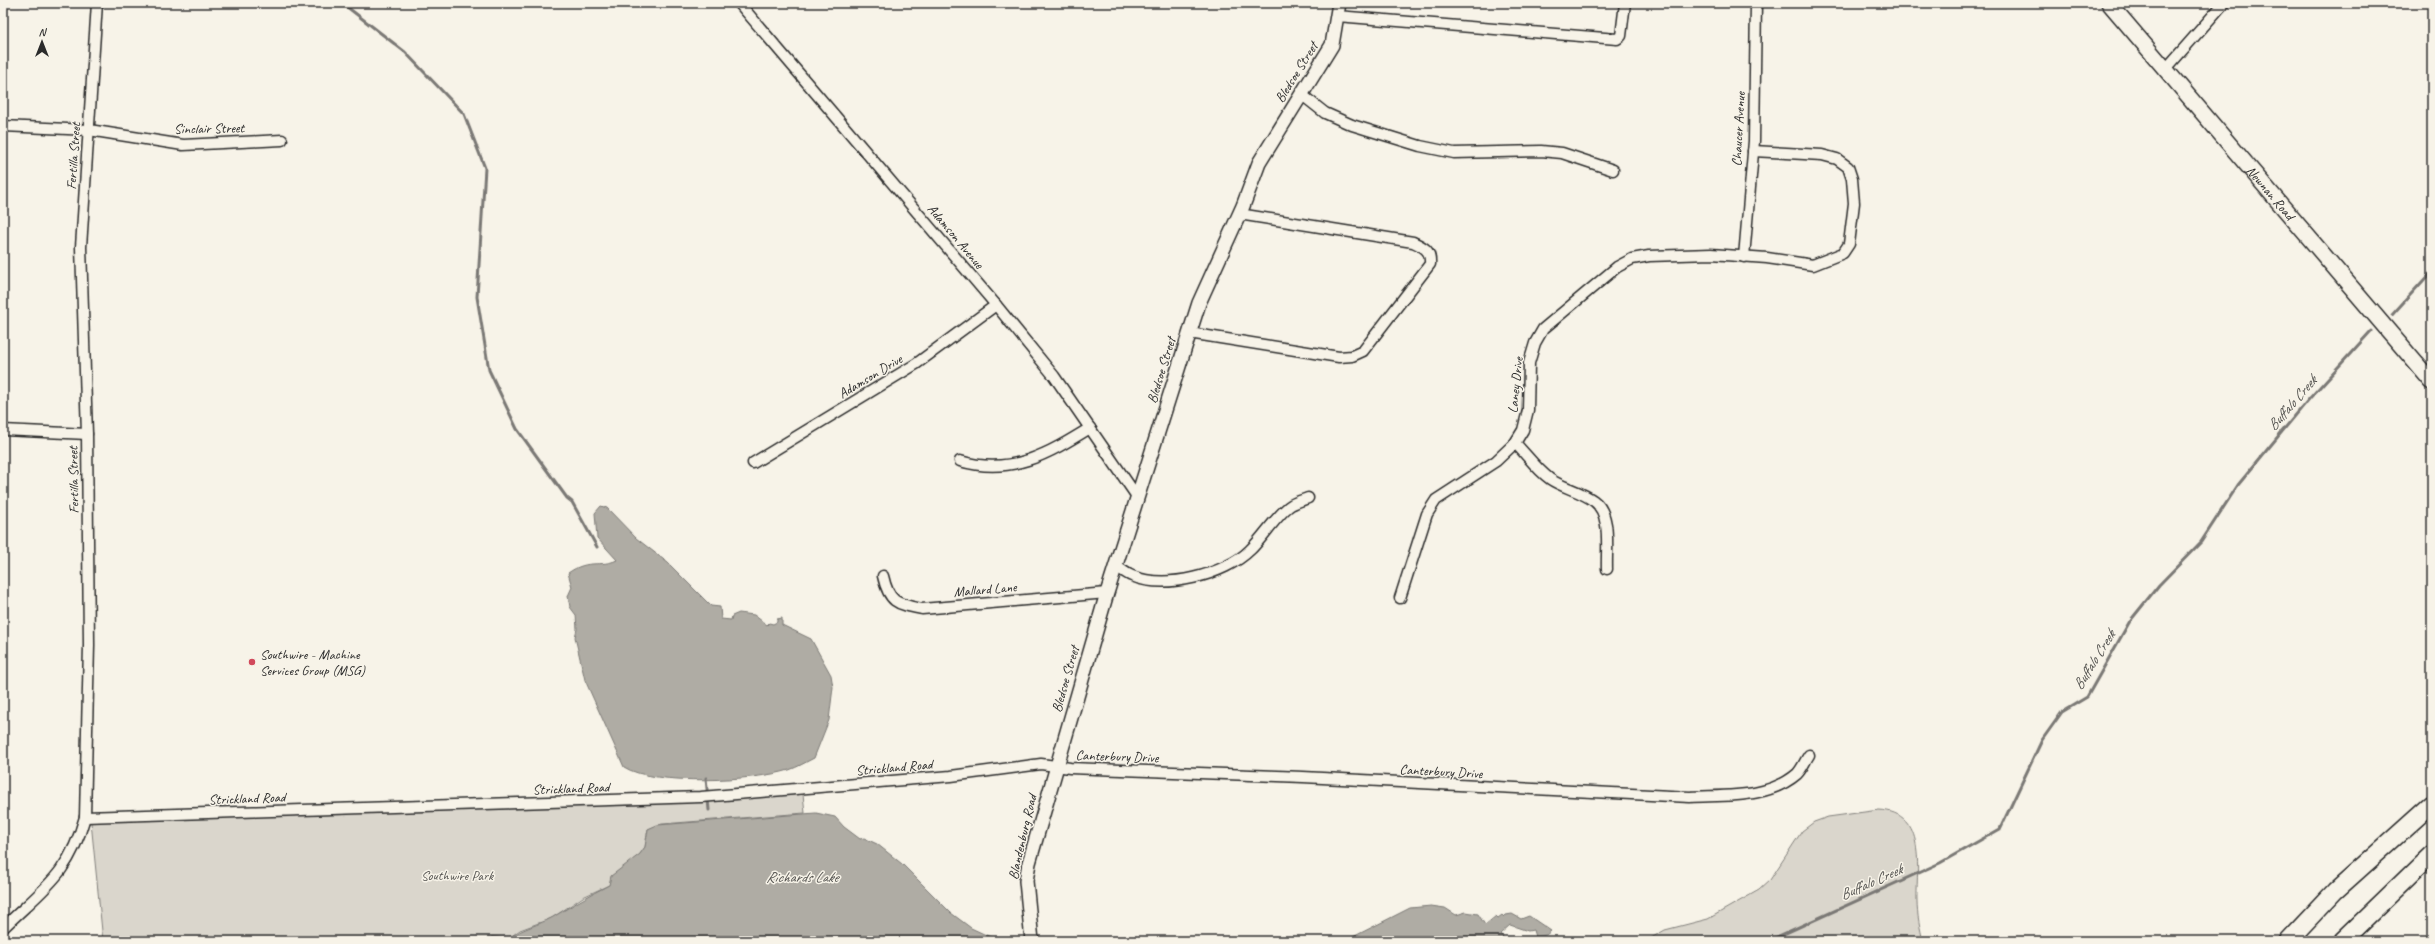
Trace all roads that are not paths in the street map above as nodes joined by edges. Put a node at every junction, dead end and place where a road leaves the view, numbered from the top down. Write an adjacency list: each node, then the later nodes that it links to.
1 (97, 3): 12 (street, Fertilla Street)
2 (739, 3): 18 (street, Adamson Avenue)
3 (1339, 3): 8 (street, Bledsoe Street)
4 (1625, 3): 8 (street)
5 (1756, 3): 14 (street, Chaucer Avenue)
6 (2109, 3): 9 (main road, Newnan Road)
7 (2224, 3): 9 (street)
8 (1337, 16): 10 (street, Bledsoe Street)
9 (2164, 70): 20 (main road, Newnan Road)
10 (1301, 94): 15 (street); 16 (street, Bledsoe Street)
11 (3, 126): 12 (street, Sinclair Street)
12 (89, 130): 13 (street, Sinclair Street); 23 (street, Fertilla Street)
13 (282, 140)
14 (1753, 151): 17 (street, Chaucer Avenue); 17 (street)
15 (1613, 170)
16 (1239, 214): 19 (street, Bledsoe Street); 19 (street)
17 (1744, 257): 24 (street, Laney Drive)
18 (996, 305): 21 (street, Adamson Avenue); 26 (street, Adamson Drive)
19 (1189, 334): 27 (street, Bledsoe Street)
20 (2432, 382)
21 (1090, 428): 25 (street); 27 (street, Adamson Avenue)
22 (3, 430): 23 (street)
23 (87, 434): 37 (street, Fertilla Street)
24 (1516, 443): 30 (street); 33 (street, Laney Drive)
25 (960, 461)
26 (753, 463)
27 (1138, 498): 29 (street, Bledsoe Street)
28 (1308, 498): 29 (street)
29 (1116, 567): 32 (street, Bledsoe Street)
30 (1607, 569)
31 (883, 576): 32 (street, Mallard Lane)
32 (1107, 593): 35 (street, Bledsoe Street)
33 (1400, 598)
34 (1809, 755): 35 (street, Canterbury Drive)
35 (1057, 766): 37 (street, Strickland Road); 40 (street, Blandenburg Road)
36 (2432, 804): 41 (highway)
37 (84, 818): 39 (street, Fertilla Street)
38 (2432, 854): 42 (highway)
39 (3, 928)
40 (1032, 941)
41 (2288, 941)
42 (2342, 941)

